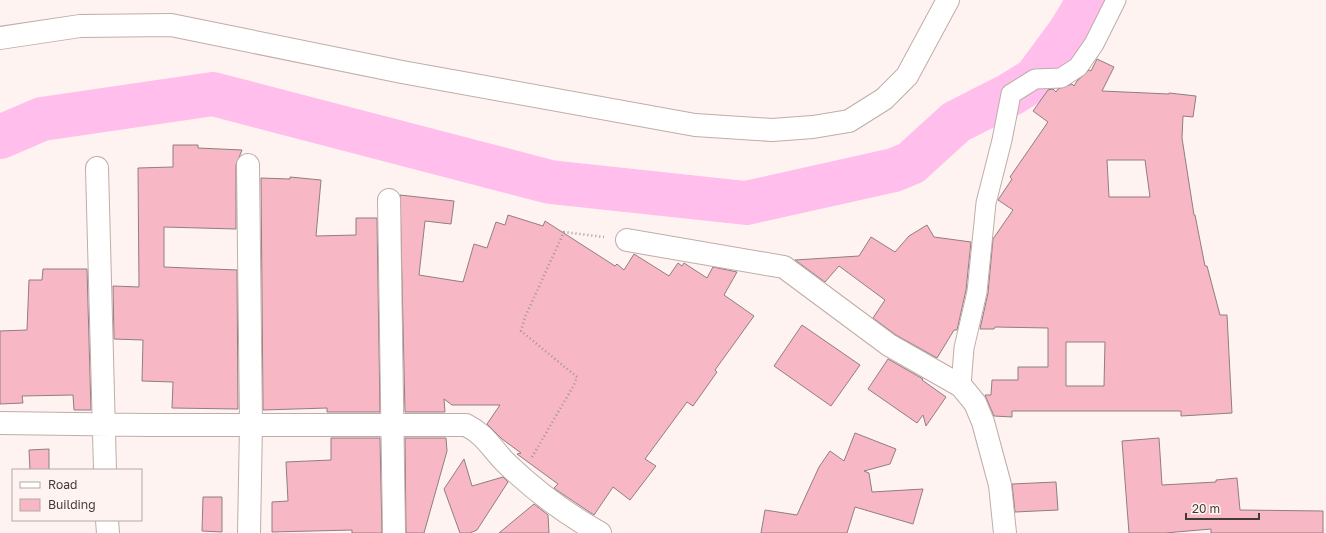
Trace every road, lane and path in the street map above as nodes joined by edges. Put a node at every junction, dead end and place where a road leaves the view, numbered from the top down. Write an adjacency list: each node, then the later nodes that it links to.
1 (948, 0): 3 (street)
2 (1116, 0): 8 (street)
3 (0, 38)
4 (248, 165): 11 (street)
5 (97, 168): 10 (street)
6 (389, 200): 12 (street)
7 (627, 240): 8 (street); 14 (path)
8 (961, 386): 20 (street)
9 (0, 423): 10 (street)
10 (102, 424): 11 (street); 13 (street)
11 (251, 425): 12 (street); 17 (street)
12 (392, 425): 14 (street); 18 (street)
13 (105, 469)
14 (521, 475): 19 (street)
15 (108, 521): 16 (street)
16 (108, 533)
17 (249, 533)
18 (394, 533)
19 (600, 533)
20 (1005, 533)

